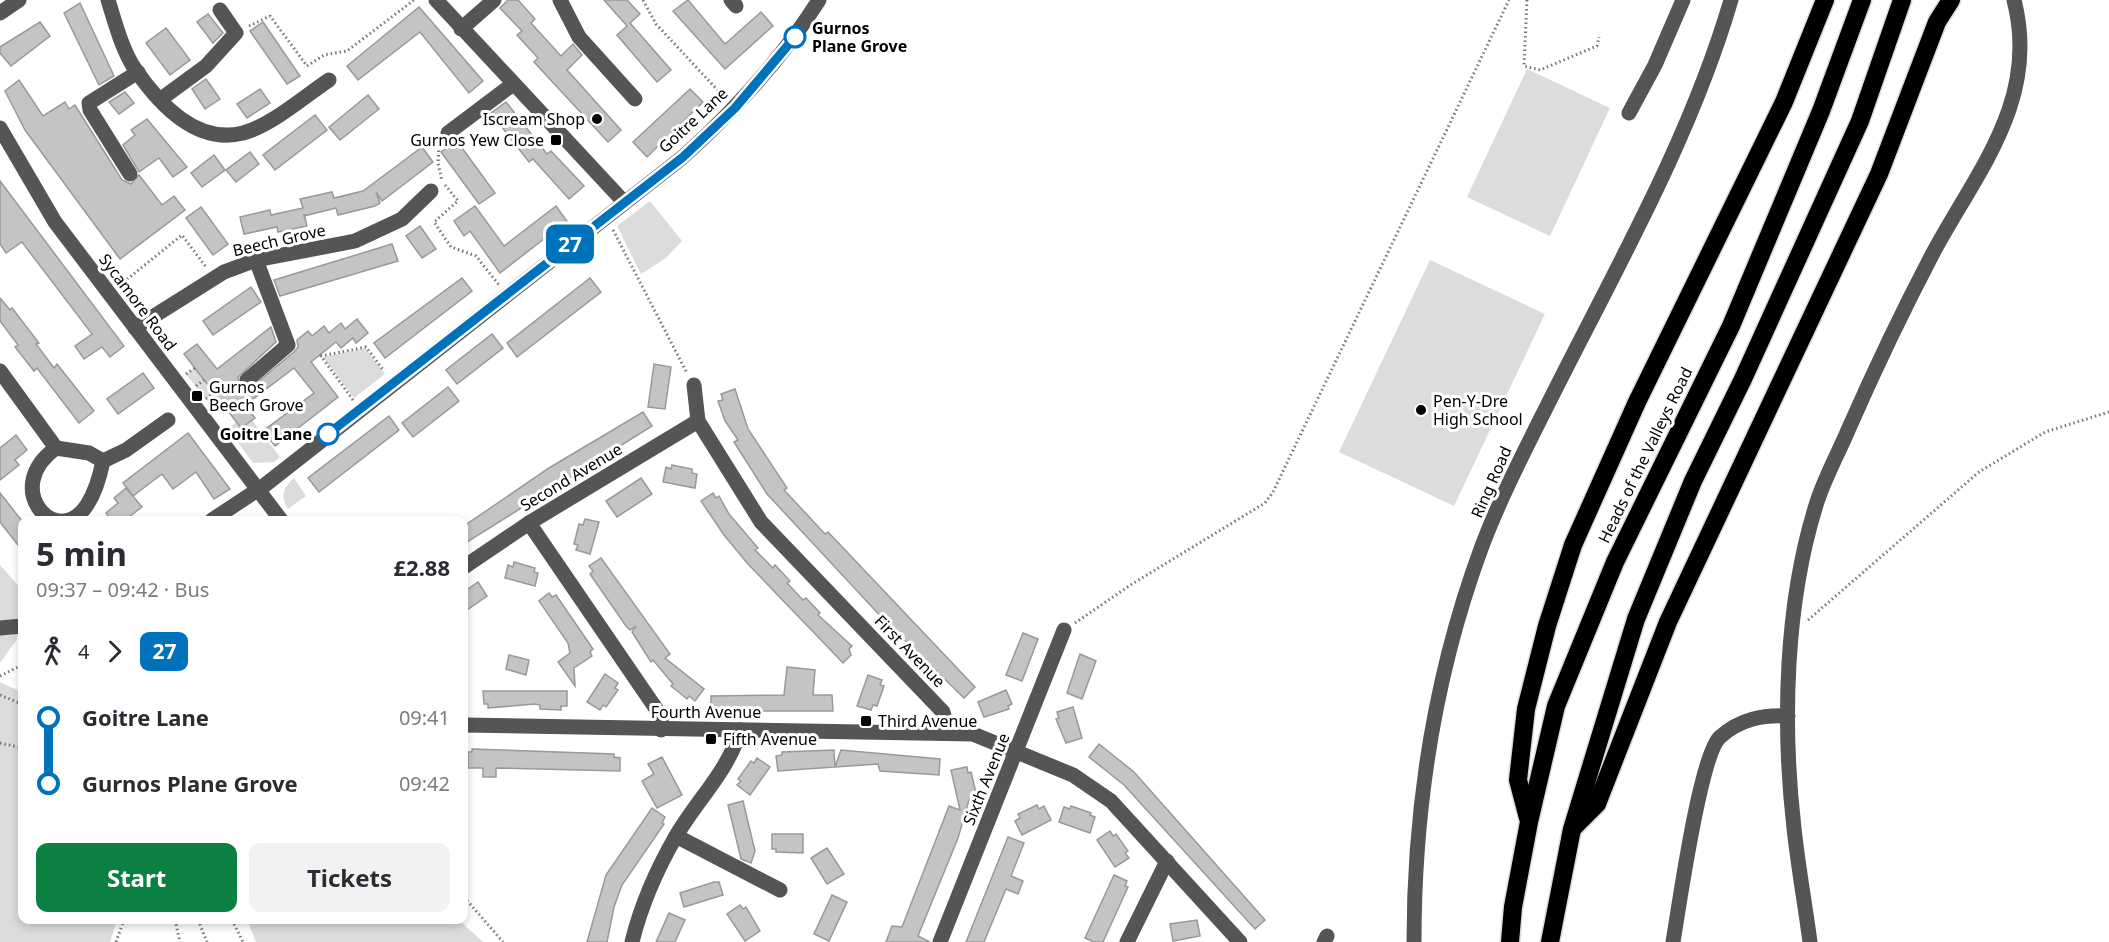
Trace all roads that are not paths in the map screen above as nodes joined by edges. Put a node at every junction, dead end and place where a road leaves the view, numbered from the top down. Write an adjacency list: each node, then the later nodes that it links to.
1 (19, 0): 15 (street)
2 (108, 0): 17 (street)
3 (436, 0): 16 (street)
4 (494, 0): 16 (street)
5 (560, 0): 21 (street)
6 (819, 0): 27 (street, Goitre Lane)
7 (1683, 0): 22 (street)
8 (1731, 0): 62 (street, Ring Road)
9 (1825, 0): 53 (highway)
10 (1862, 0): 53 (highway, Heads of the Valleys Road)
11 (1902, 0): 54 (highway)
12 (1951, 0): 54 (highway)
13 (2014, 0): 47 (street)
14 (220, 10): 20 (street)
15 (0, 13)
16 (461, 30): 19 (street)
17 (138, 72): 20 (street); 25 (street)
18 (329, 80): 20 (street)
19 (513, 84): 24 (street); 27 (street)
20 (160, 99)
21 (635, 99)
22 (1629, 113)
23 (0, 128): 29 (street, Sycamore Road)
24 (448, 133)
25 (130, 174)
26 (436, 186): 28 (street, Beech Grove)
27 (624, 202): 37 (street, Goitre Lane)
28 (256, 260): 29 (street, Beech Grove); 31 (street)
29 (135, 328): 37 (street, Sycamore Road)
30 (0, 371): 35 (street)
31 (247, 380)
32 (694, 385): 34 (street, First Avenue)
33 (168, 420): 36 (street)
34 (698, 421): 42 (street, Second Avenue); 51 (street, First Avenue)
35 (56, 448): 36 (street); 38 (street)
36 (103, 461): 39 (street)
37 (258, 490): 40 (street, Goitre Lane); 41 (street)
38 (42, 516)
39 (76, 516)
40 (218, 516)
41 (277, 516)
42 (528, 523): 43 (street, Second Avenue); 49 (street)
43 (468, 564)
44 (18, 626): 45 (street)
45 (0, 628)
46 (1064, 630): 52 (street, Sixth Avenue)
47 (1788, 717): 65 (street); 66 (street)
48 (468, 725): 49 (street, Fourth Avenue)
49 (661, 730): 50 (street, Fourth Avenue)
50 (740, 730): 51 (street, Fourth Avenue); 55 (street)
51 (948, 733): 52 (street)
52 (1016, 751): 56 (street); 59 (street, Sixth Avenue)
53 (1529, 822): 63 (highway, Heads of the Valleys Road)
54 (1572, 829): 64 (highway)
55 (676, 836): 57 (street); 58 (street)
56 (1167, 861): 60 (street); 61 (street)
57 (780, 890)
58 (632, 942)
59 (940, 942)
60 (1127, 942)
61 (1240, 942)
62 (1414, 942)
63 (1510, 942)
64 (1550, 942)
65 (1673, 942)
66 (1810, 942)

